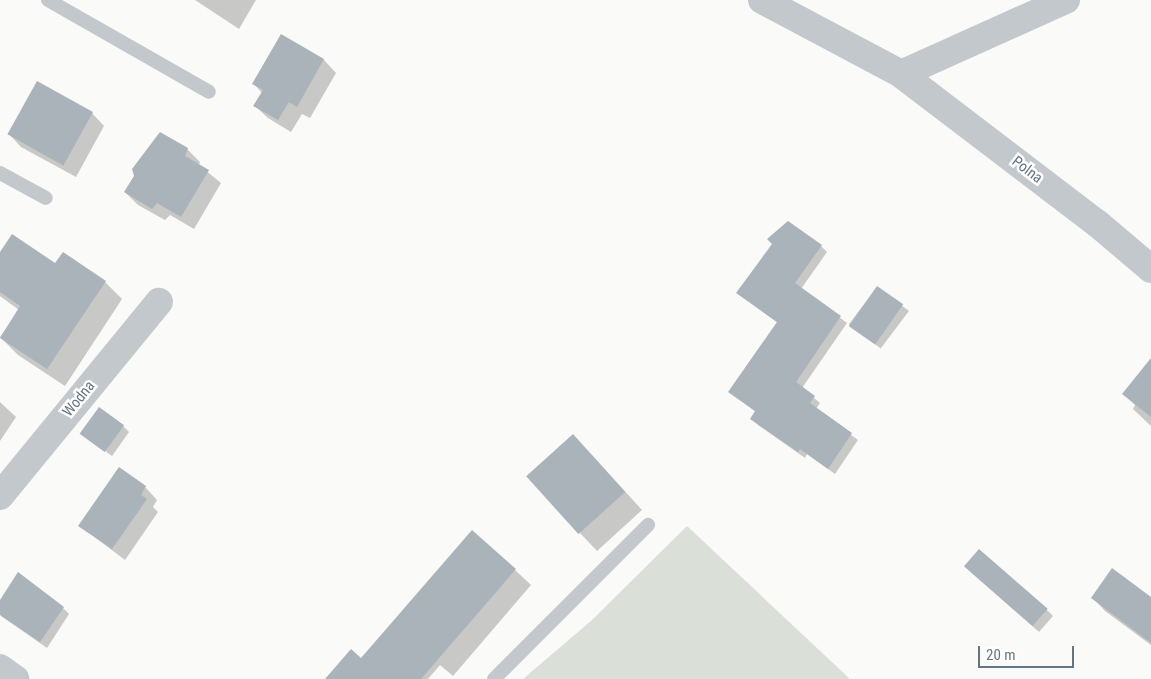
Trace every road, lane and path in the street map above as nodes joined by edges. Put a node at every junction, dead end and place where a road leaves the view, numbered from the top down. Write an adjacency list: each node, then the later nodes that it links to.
1 (48, 0): 5 (lane)
2 (762, 0): 4 (street, Polna)
3 (1066, 0): 4 (street)
4 (901, 74): 8 (street, Polna)
5 (210, 92)
6 (0, 173): 7 (lane)
7 (46, 198)
8 (1151, 269)
9 (159, 302): 10 (street, Wodna)
10 (0, 496)
11 (648, 526): 14 (lane)
12 (0, 668): 13 (street)
13 (15, 679)
14 (494, 679)

